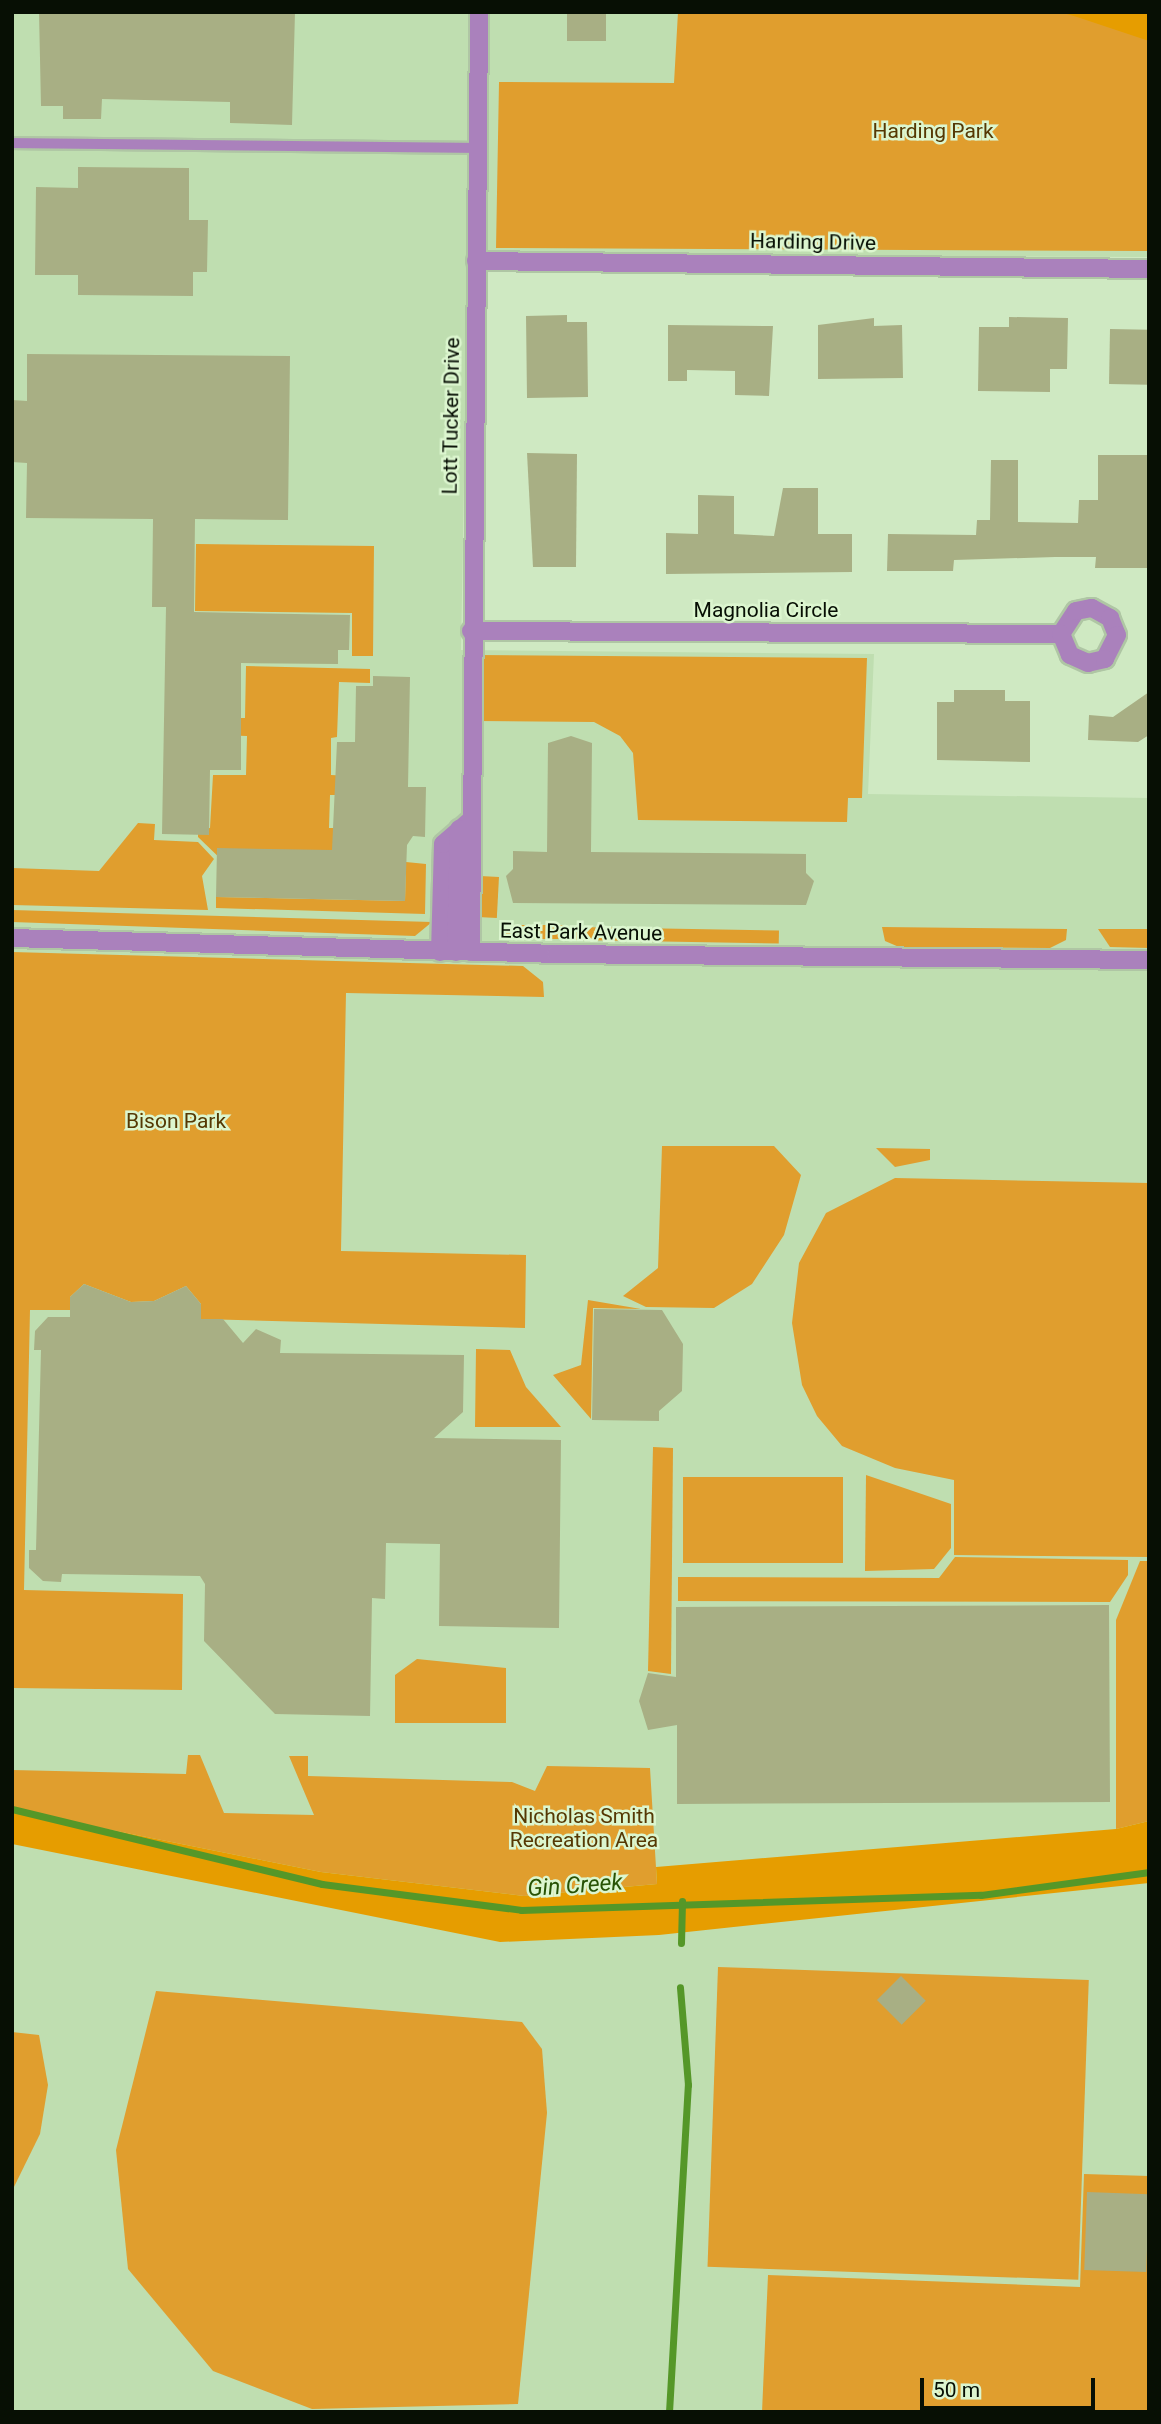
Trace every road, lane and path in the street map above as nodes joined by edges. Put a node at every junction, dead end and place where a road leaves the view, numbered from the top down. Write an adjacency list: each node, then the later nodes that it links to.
1 (479, 12): 3 (street, Lott Tucker Drive)
2 (12, 143): 3 (lane)
3 (477, 148): 4 (street, Lott Tucker Drive)
4 (476, 261): 5 (street, Harding Drive); 6 (street, Lott Tucker Drive)
5 (1149, 269)
6 (471, 631): 7 (street, Magnolia Circle); 9 (street, Lott Tucker Drive)
7 (1061, 634)
8 (12, 938): 9 (street, East Park Avenue)
9 (456, 952): 10 (street, East Park Avenue)
10 (1149, 960)

